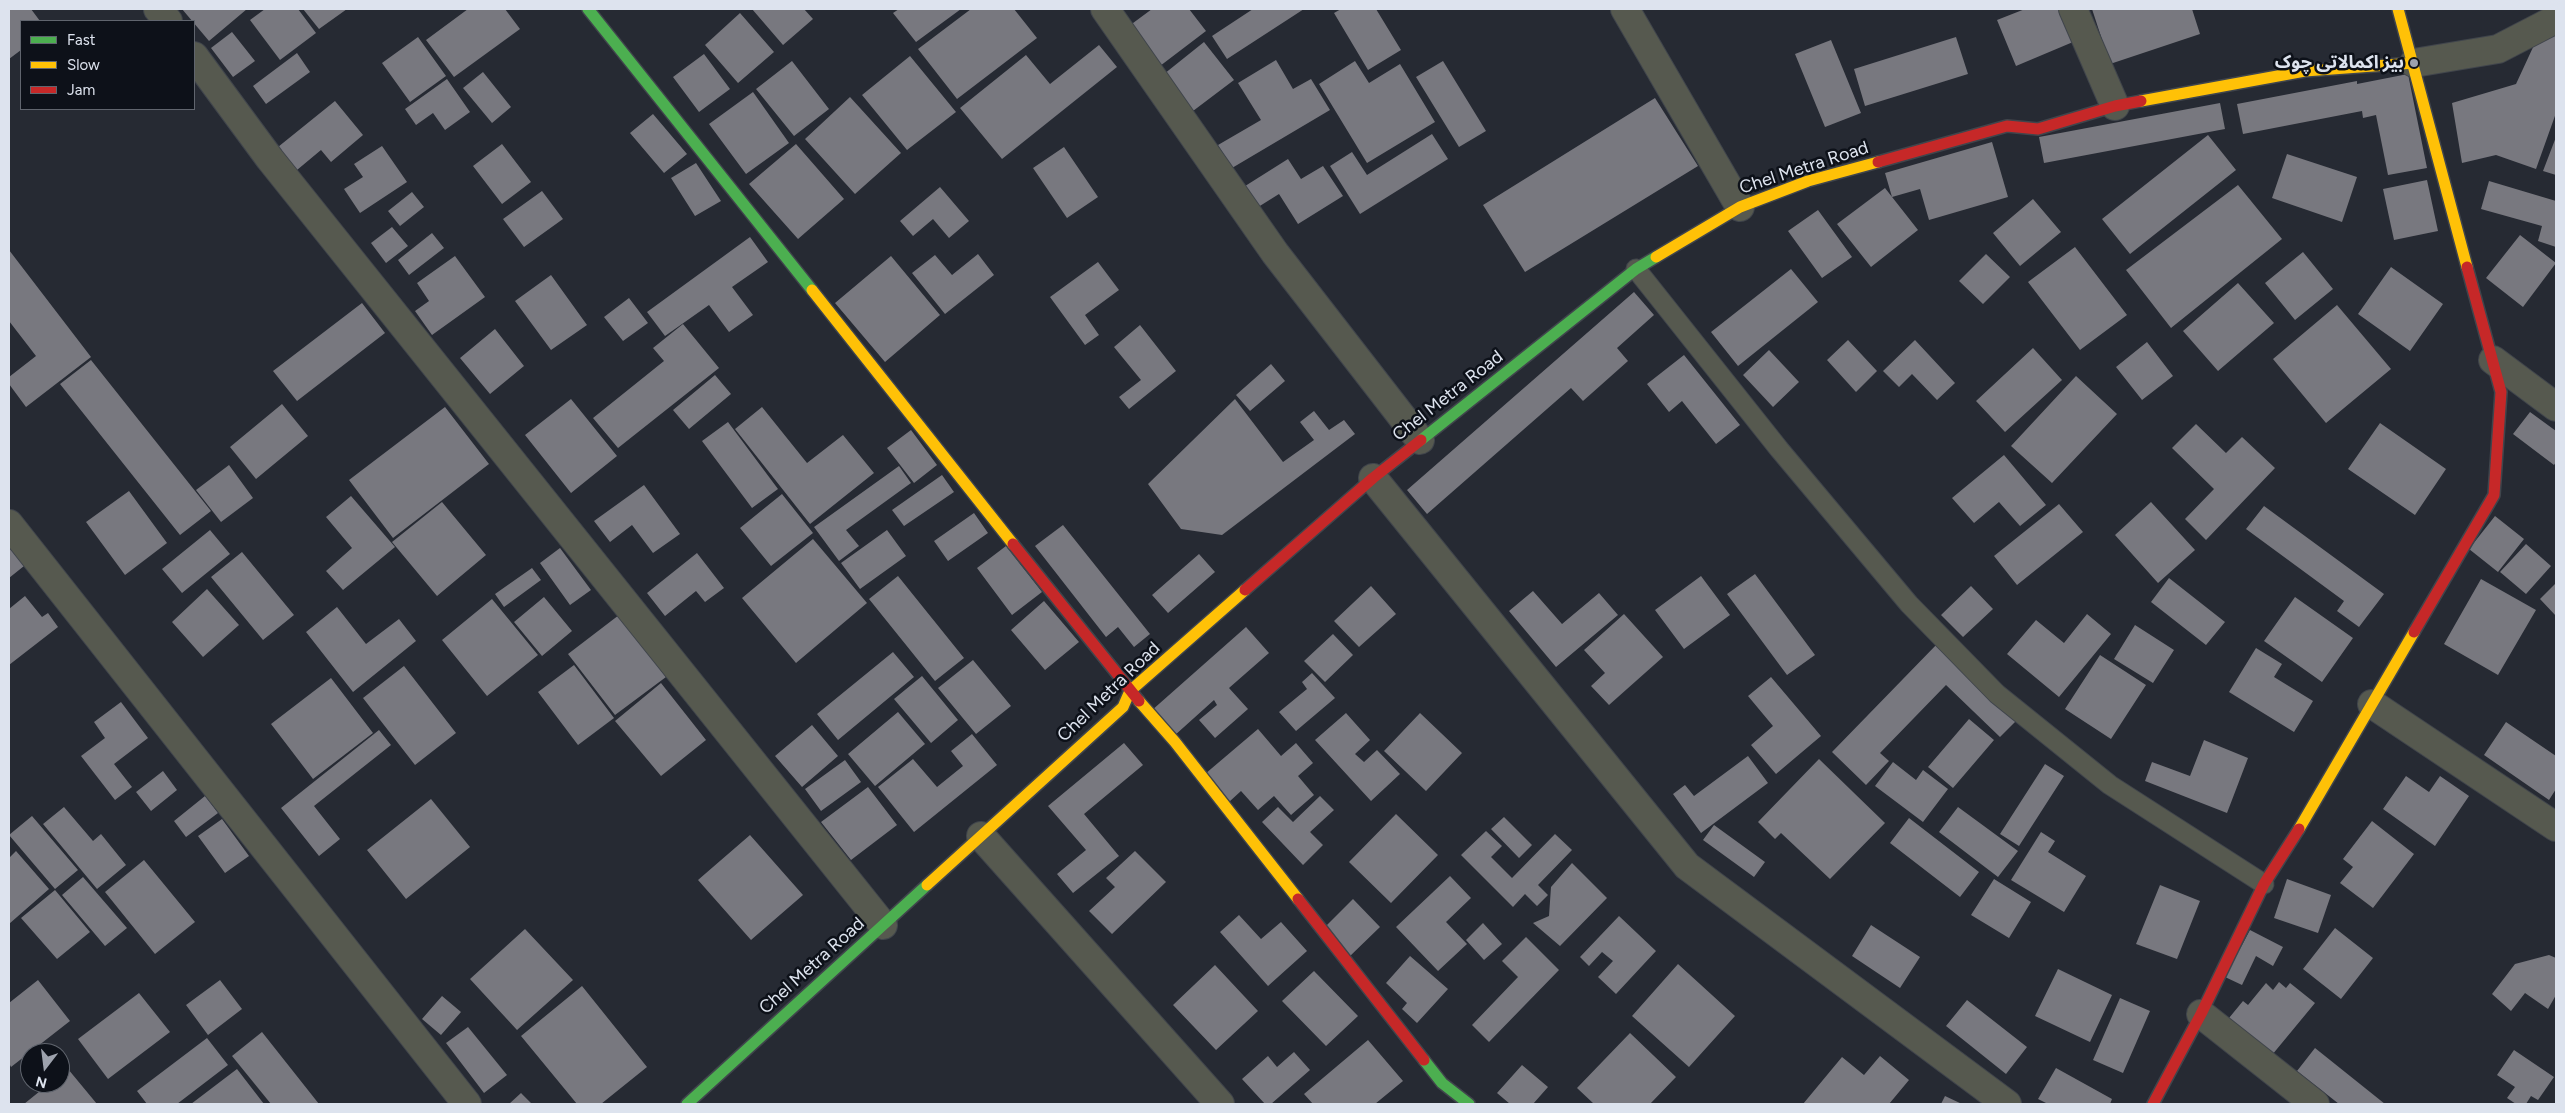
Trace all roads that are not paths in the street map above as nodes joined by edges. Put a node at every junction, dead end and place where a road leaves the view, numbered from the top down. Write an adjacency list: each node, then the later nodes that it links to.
1 (158, 9): 8 (street)
2 (588, 9): 19 (street)
3 (1105, 9): 16 (street)
4 (1625, 9): 12 (street)
5 (2072, 9): 11 (street)
6 (2398, 9): 10 (street)
7 (2556, 19): 10 (street)
8 (167, 20)
9 (195, 57): 24 (street)
10 (2414, 64): 11 (street, Chel Metra Road); 14 (street)
11 (2115, 106): 12 (street, Chel Metra Road)
12 (1740, 207): 13 (street, Chel Metra Road)
13 (1636, 269): 16 (street, Chel Metra Road); 23 (lane)
14 (2493, 360): 15 (street); 20 (street)
15 (2556, 407)
16 (1420, 440): 17 (street, Chel Metra Road)
17 (1373, 478): 19 (street, Chel Metra Road); 30 (street)
18 (9, 524): 26 (street)
19 (1130, 691): 22 (street, Chel Metra Road); 29 (street)
20 (2372, 704): 21 (street); 23 (street)
21 (2556, 827)
22 (981, 836): 24 (street, Chel Metra Road); 28 (street)
23 (2264, 884): 25 (street)
24 (883, 925): 27 (street, Chel Metra Road)
25 (2201, 1014): 31 (street); 32 (street)
26 (467, 1104)
27 (687, 1104)
28 (1220, 1104)
29 (1469, 1104)
30 (2007, 1104)
31 (2153, 1104)
32 (2315, 1104)

